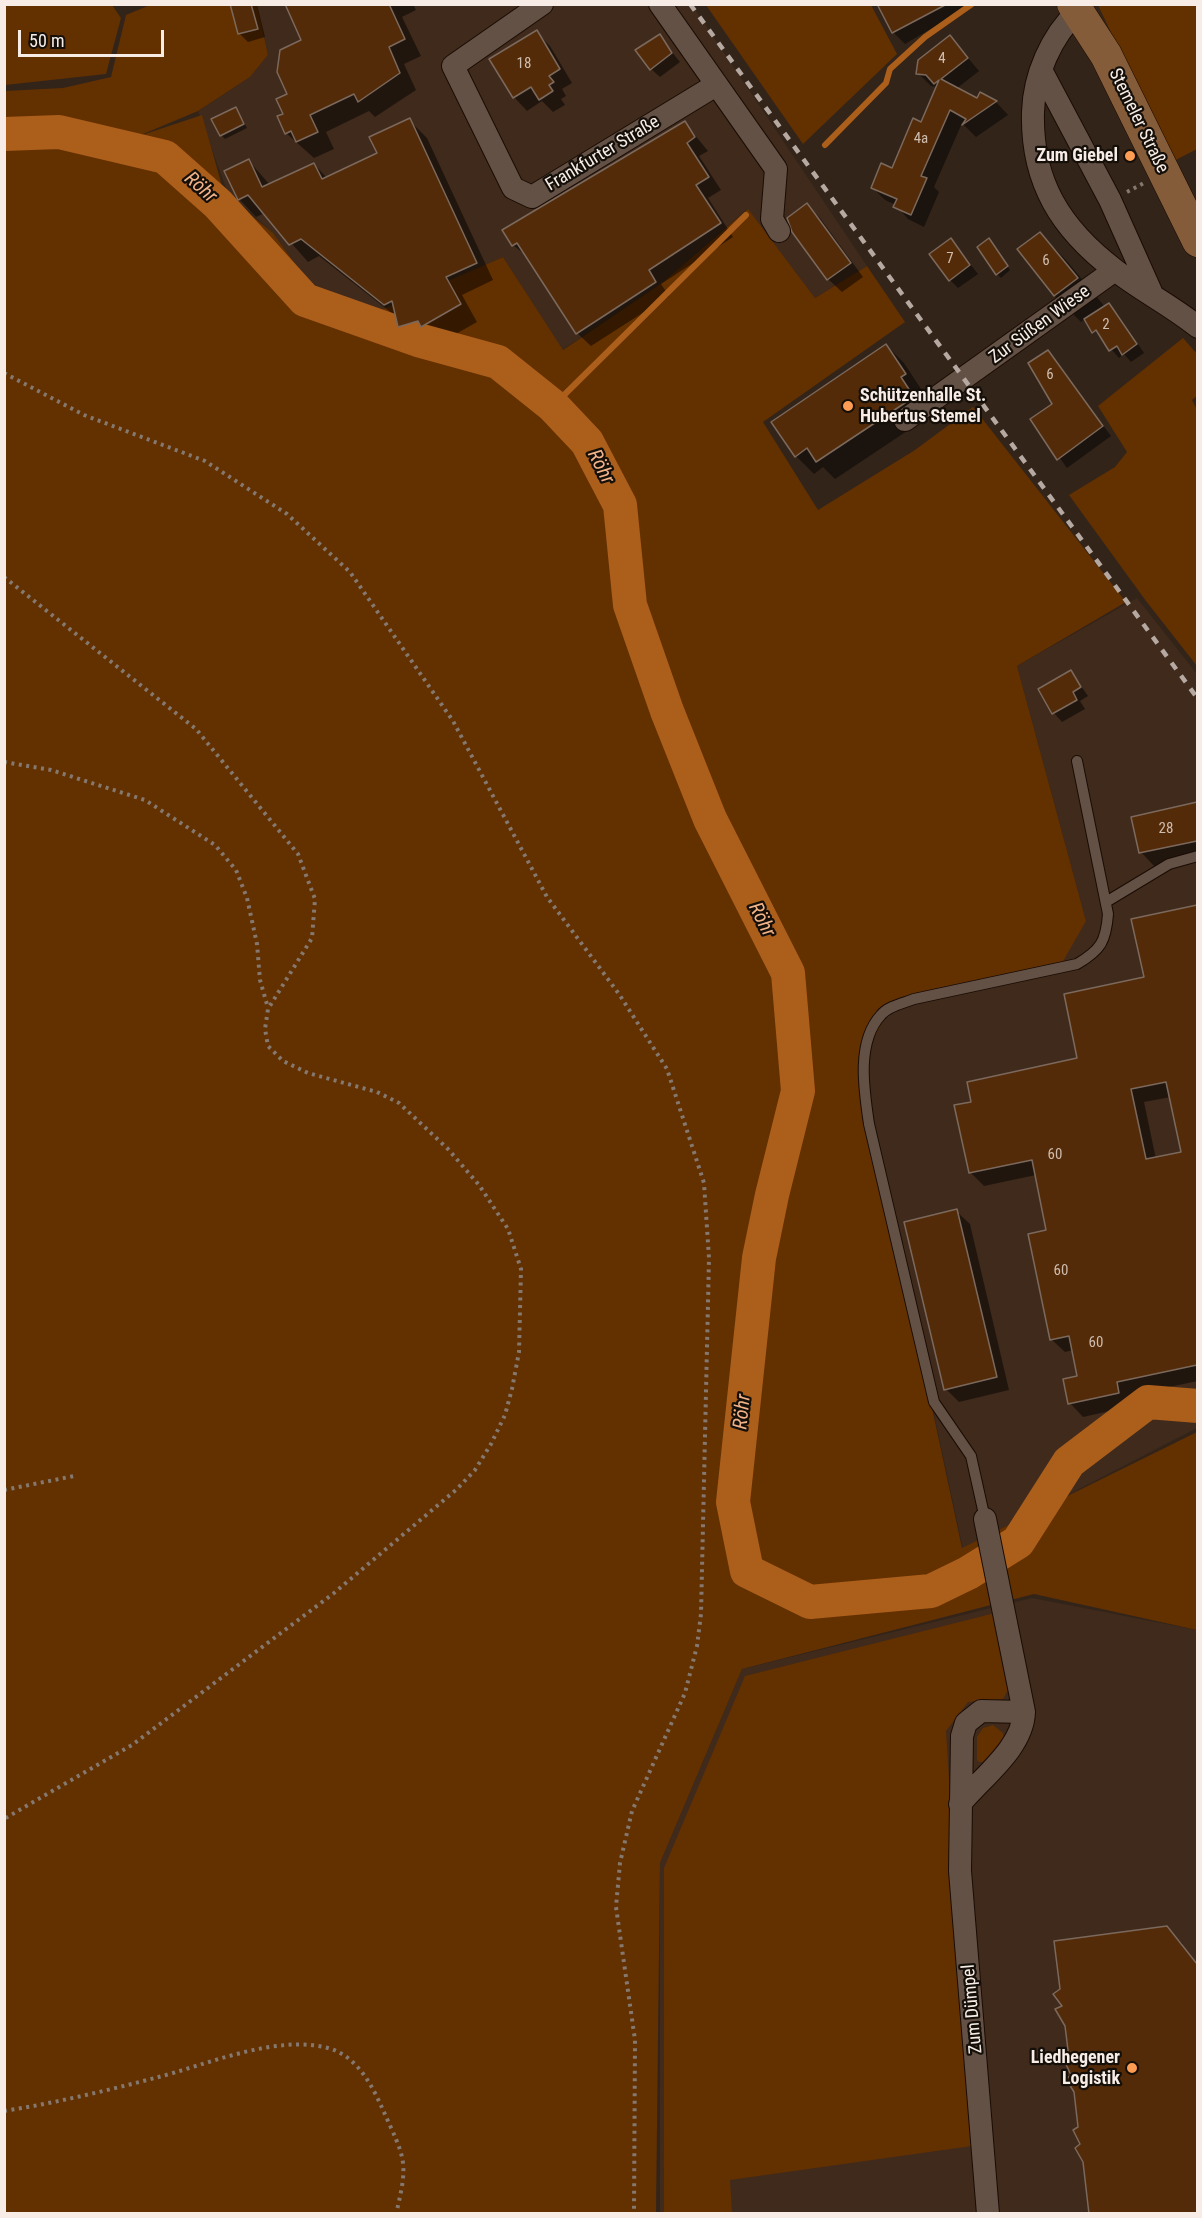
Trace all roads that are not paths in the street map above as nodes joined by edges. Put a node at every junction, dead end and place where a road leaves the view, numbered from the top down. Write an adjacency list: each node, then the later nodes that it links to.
1 (542, 4): 5 (street, Frankfurter Straße)
2 (660, 4): 5 (street)
3 (1075, 8): 4 (street); 7 (main road, Stemeler Straße)
4 (1041, 70): 8 (street); 9 (street)
5 (716, 85): 6 (street)
6 (779, 231)
7 (1197, 241)
8 (1115, 270): 9 (street); 11 (street, Zur Süßen Wiese)
9 (1152, 294): 10 (street)
10 (1197, 327)
11 (905, 420)
12 (1077, 761): 14 (lane)
13 (1197, 856): 14 (lane)
14 (1106, 902): 15 (lane)
15 (985, 1519): 16 (street)
16 (1024, 1712): 17 (street); 17 (street, Zum Dümpel)
17 (960, 1804): 18 (street, Zum Dümpel)
18 (988, 2214)

